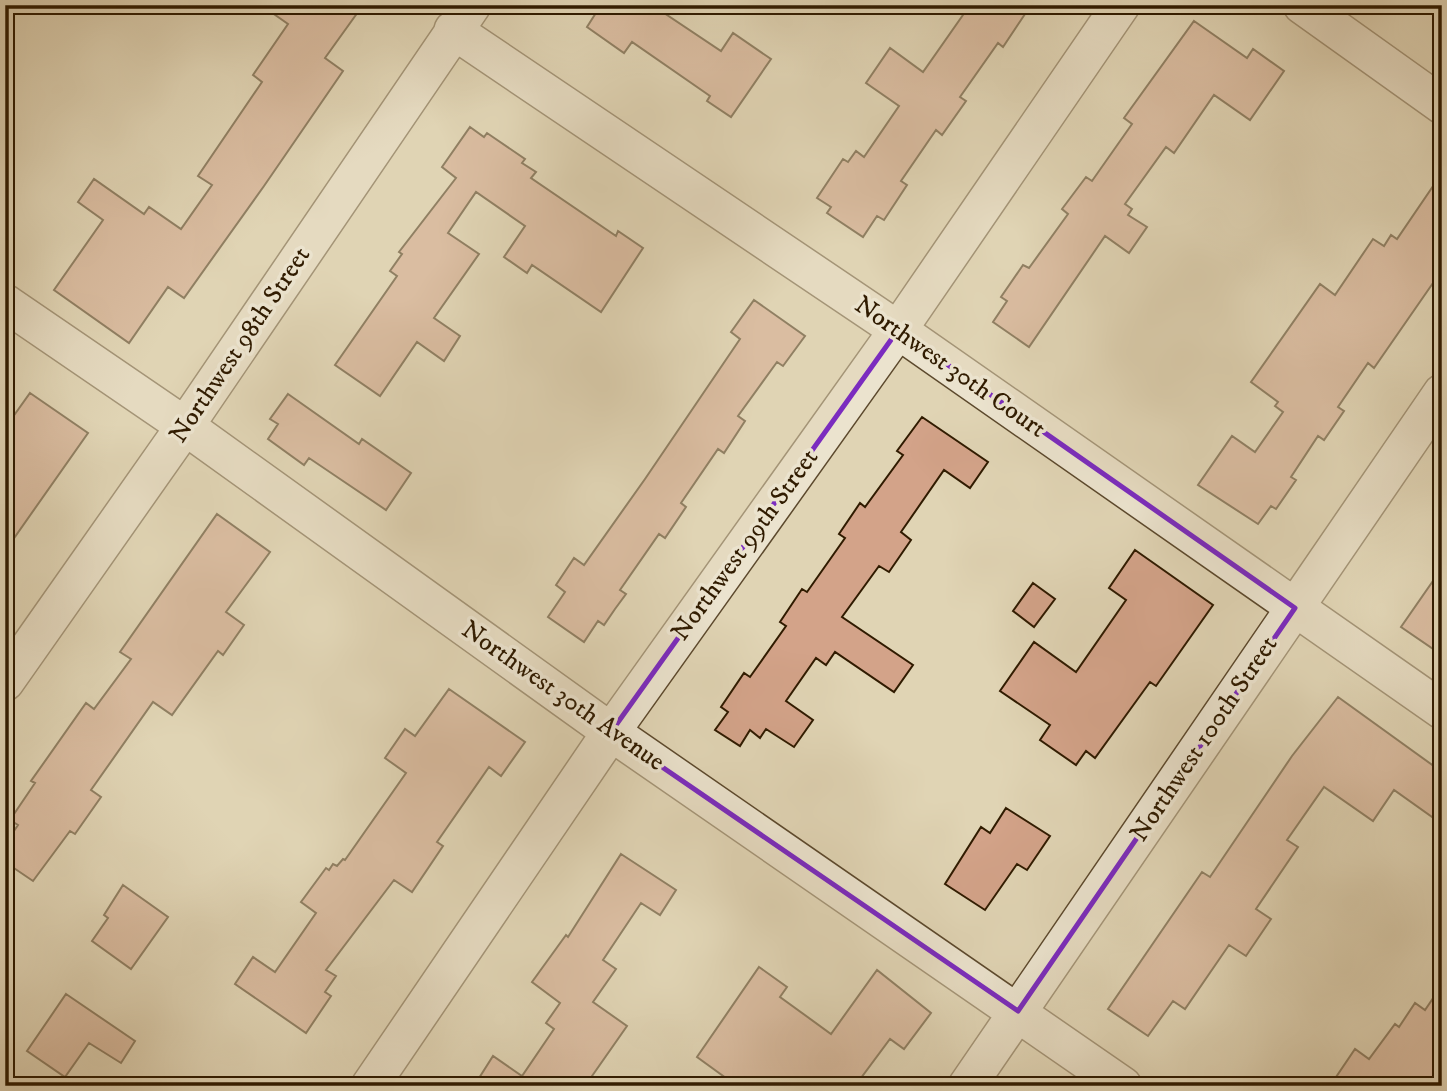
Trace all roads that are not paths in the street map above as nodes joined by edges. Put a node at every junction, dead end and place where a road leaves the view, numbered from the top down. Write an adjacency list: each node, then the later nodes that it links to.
1 (1121, 5): 6 (street, Northwest 99th Street)
2 (1302, 5): 4 (street)
3 (463, 17): 6 (street, Northwest 30th Court); 8 (street, Northwest 98th Street)
4 (1442, 105)
5 (5, 303): 8 (street, Northwest 30th Avenue)
6 (898, 330): 9 (street, Northwest 30th Court); 12 (street, Northwest 99th Street)
7 (1442, 393): 9 (street, Northwest 100th Street)
8 (185, 426): 10 (street, Northwest 98th Street); 12 (street, Northwest 30th Avenue)
9 (1295, 607): 11 (street, Northwest 30th Court); 13 (street, Northwest 100th Street)
10 (5, 682)
11 (1442, 710)
12 (611, 732): 13 (street, Northwest 30th Avenue); 14 (street, Northwest 99th Street)
13 (1018, 1011): 15 (street, Northwest 100th Street); 16 (street, Northwest 30th Avenue)
14 (370, 1086)
15 (967, 1086)
16 (1123, 1086)

